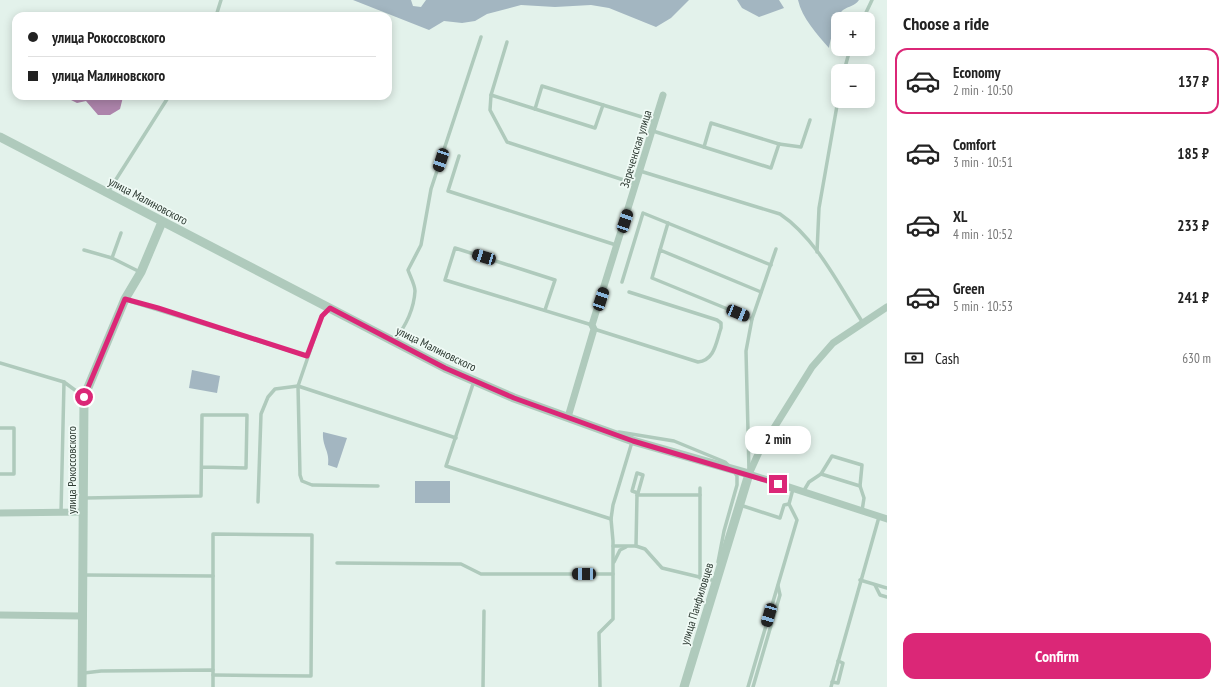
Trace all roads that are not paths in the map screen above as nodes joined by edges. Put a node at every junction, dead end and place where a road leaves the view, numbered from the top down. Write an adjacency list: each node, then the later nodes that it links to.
1 (221, 0): 3 (lane)
2 (872, 0): 4 (lane)
3 (217, 12)
4 (866, 12)
5 (481, 37): 44 (lane)
6 (507, 42): 8 (lane)
7 (663, 94): 14 (street, Зареченская улица)
8 (491, 95): 12 (lane); 21 (lane)
9 (166, 100): 22 (lane)
10 (603, 105): 12 (lane); 12 (lane); 14 (lane)
11 (837, 108): 30 (lane)
12 (535, 109)
13 (810, 120): 17 (lane)
14 (656, 121): 15 (street, Зареченская улица)
15 (653, 131): 18 (lane); 20 (street, Зареченская улица)
16 (0, 137): 22 (street, улица Малиновского)
17 (779, 144): 18 (lane); 18 (lane)
18 (704, 147)
19 (460, 156): 26 (lane)
20 (640, 171): 21 (street, Зареченская улица); 30 (lane)
21 (637, 184): 26 (street, Зареченская улица)
22 (108, 193): 23 (street, улица Малиновского)
23 (162, 222): 33 (street, улица Рокоссовского); 38 (street, улица Малиновского)
24 (668, 223): 29 (lane); 32 (lane); 34 (lane)
25 (121, 233): 31 (lane)
26 (617, 245): 43 (street, Зареченская улица)
27 (776, 249): 32 (lane)
28 (84, 250): 31 (lane)
29 (660, 250): 36 (lane); 41 (lane)
30 (817, 252): 42 (lane)
31 (112, 258): 33 (lane)
32 (771, 265): 36 (lane)
33 (141, 272): 37 (street, улица Рокоссовского)
34 (622, 282)
35 (630, 292): 43 (lane)
36 (761, 292): 41 (lane)
37 (125, 299): 45 (lane); 50 (street, улица Рокоссовского)
38 (330, 308): 44 (street, улица Малиновского); 45 (lane)
39 (886, 308): 42 (street)
40 (545, 310): 40 (lane); 43 (lane)
41 (752, 319): 59 (lane)
42 (863, 323): 59 (street)
43 (593, 327): 51 (street, Зареченская улица)
44 (394, 342): 47 (street, улица Малиновского)
45 (307, 356): 49 (lane)
46 (0, 363): 48 (lane)
47 (474, 381): 51 (street, улица Малиновского); 54 (lane)
48 (64, 382): 50 (lane); 75 (lane)
49 (298, 386): 54 (lane); 61 (lane); 69 (lane)
50 (84, 397): 68 (street, улица Рокоссовского)
51 (568, 417): 53 (street, улица Малиновского)
52 (0, 428): 58 (lane)
53 (600, 429): 55 (street, улица Малиновского); 57 (lane)
54 (456, 438): 77 (lane)
55 (633, 441): 57 (street, улица Малиновского); 77 (lane)
56 (202, 467): 56 (lane); 68 (lane)
57 (732, 469): 59 (street, улица Малиновского); 89 (lane)
58 (0, 474)
59 (749, 474): 64 (street, улица Малиновского); 71 (street)
60 (821, 474): 62 (lane); 62 (lane); 65 (lane)
61 (378, 486)
62 (860, 486): 72 (lane)
63 (700, 488): 67 (lane)
64 (793, 489): 65 (street, улица Малиновского); 70 (lane)
65 (803, 492): 72 (street, улица Малиновского)
66 (637, 494): 66 (lane); 67 (lane); 81 (lane)
67 (700, 495): 87 (lane)
68 (84, 498): 73 (street, улица Рокоссовского)
69 (258, 502)
70 (789, 504): 71 (lane); 90 (lane)
71 (739, 505): 89 (street, улица Панфиловцев)
72 (862, 511): 76 (street, улица Малиновского)
73 (83, 512): 75 (street); 85 (street, улица Рокоссовского)
74 (0, 513): 75 (street)
75 (61, 513)
76 (879, 516): 78 (street, улица Малиновского); 88 (lane)
77 (611, 519): 79 (lane)
78 (887, 519)
79 (613, 546): 80 (lane); 83 (lane)
80 (627, 546): 81 (lane); 83 (lane)
81 (636, 546): 87 (lane)
82 (337, 563): 84 (lane)
83 (613, 565): 84 (lane)
84 (613, 574): 103 (lane)
85 (83, 575): 86 (lane); 96 (street, улица Рокоссовского)
86 (213, 576): 97 (lane); 99 (lane)
87 (700, 578): 89 (lane)
88 (860, 580): 91 (lane); 107 (lane)
89 (716, 581): 104 (street, улица Панфиловцев)
90 (778, 585): 105 (lane); 106 (lane)
91 (875, 585): 92 (lane); 93 (lane)
92 (887, 588)
93 (887, 597)
94 (484, 611): 102 (lane)
95 (0, 615): 96 (street)
96 (82, 616): 98 (street, улица Рокоссовского)
97 (213, 670): 98 (lane); 99 (lane)
98 (82, 673): 100 (street, улица Рокоссовского)
99 (213, 676): 101 (lane)
100 (82, 687)
101 (213, 687)
102 (483, 687)
103 (600, 687)
104 (684, 687)
105 (748, 687)
106 (753, 687)
107 (831, 687)

